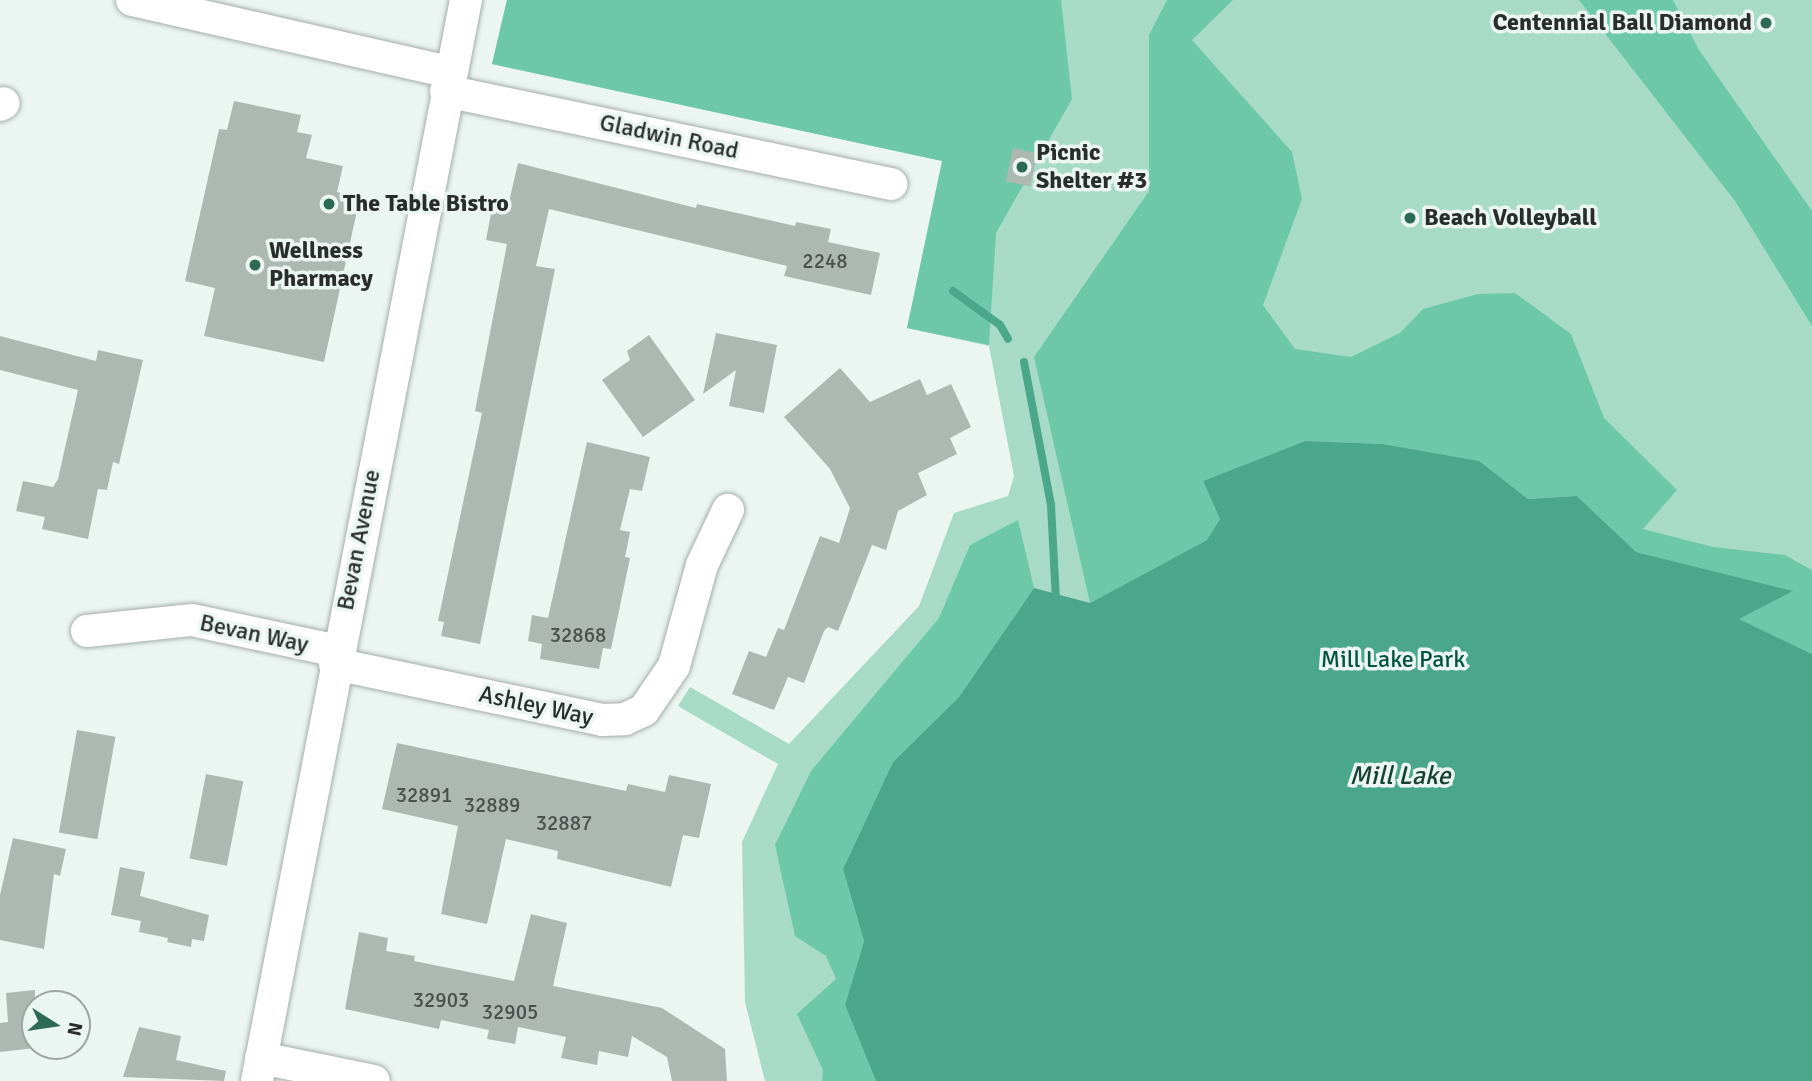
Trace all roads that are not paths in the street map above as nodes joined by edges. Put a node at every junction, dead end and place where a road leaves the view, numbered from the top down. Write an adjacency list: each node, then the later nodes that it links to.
1 (132, 0): 3 (street, Gladwin Road)
2 (466, 0): 3 (street, Bevan Avenue)
3 (448, 81): 4 (street, Gladwin Road); 7 (street, Bevan Avenue)
4 (891, 184)
5 (728, 510): 7 (street, Ashley Way)
6 (87, 631): 7 (street, Bevan Way)
7 (336, 658): 8 (street, Bevan Avenue)
8 (259, 1069): 9 (street)
9 (374, 1081)

